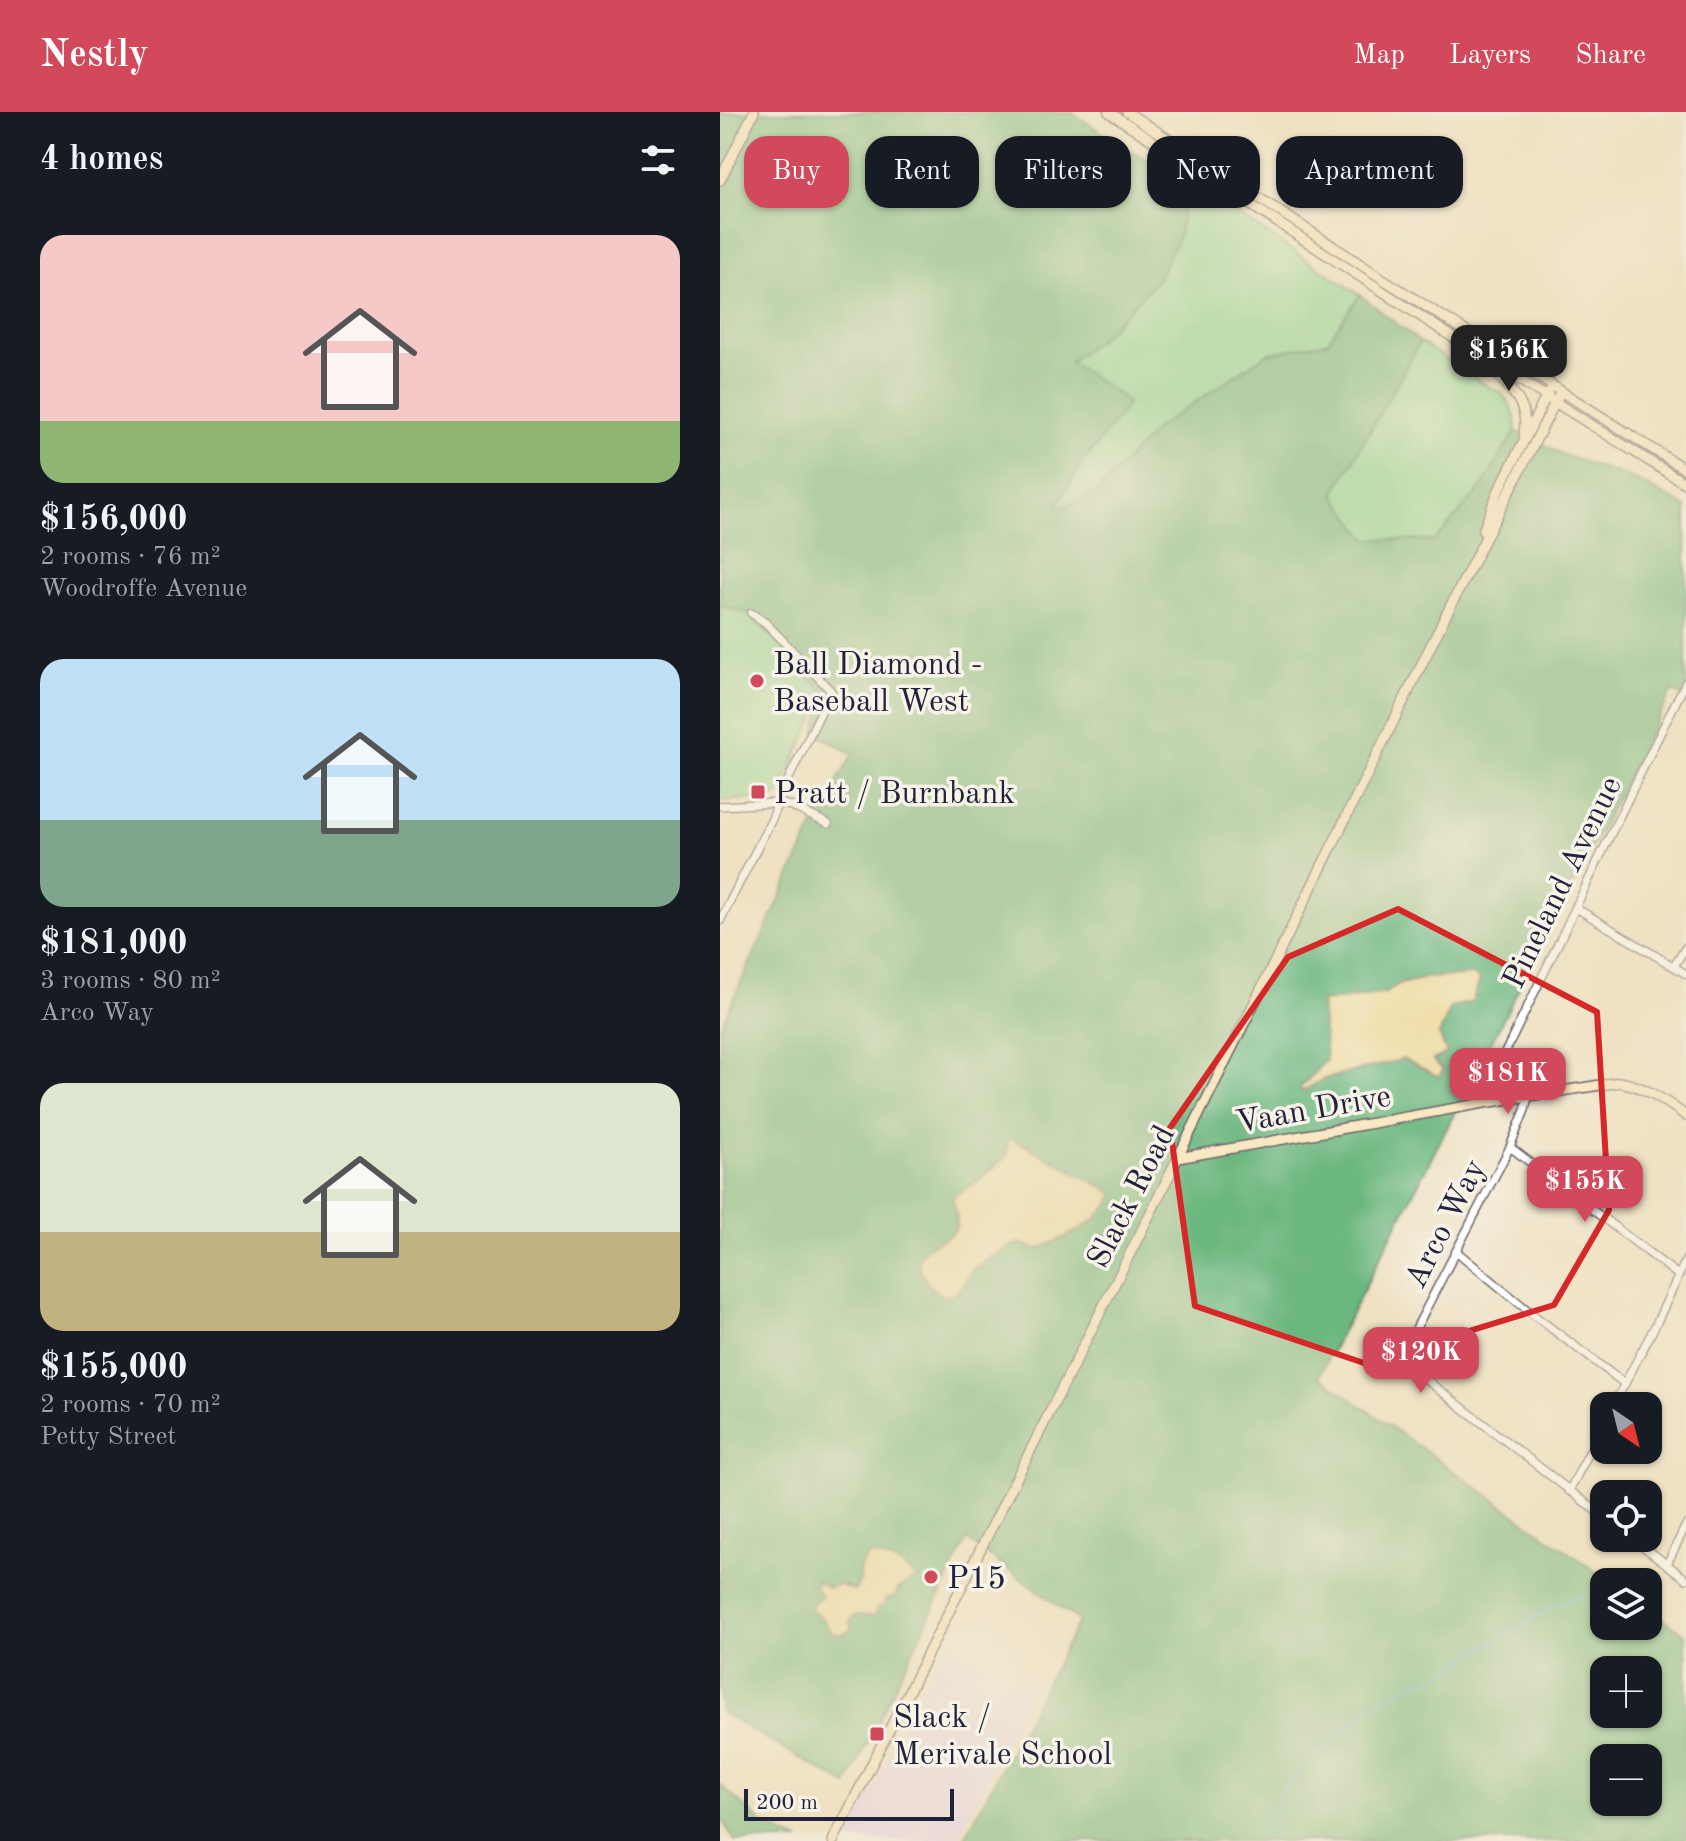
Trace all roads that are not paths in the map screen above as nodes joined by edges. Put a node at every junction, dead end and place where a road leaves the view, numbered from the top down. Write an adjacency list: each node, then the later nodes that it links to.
1 (754, 112): 4 (street)
2 (1109, 112): 5 (street)
3 (1127, 112): 6 (street)
4 (720, 180)
5 (1489, 361): 7 (street); 8 (street)
6 (1557, 388): 7 (street, Slack Road); 9 (street)
7 (1550, 400): 8 (street, Slack Road); 10 (street); 11 (street, Slack Road)
8 (1522, 445): 11 (street, Slack Road)
9 (1686, 470)
10 (1686, 484)
11 (1468, 572): 26 (street, Slack Road)
12 (751, 613): 14 (street)
13 (1686, 682): 17 (street, Pineland Avenue)
14 (777, 803): 15 (street); 16 (street); 18 (street)
15 (720, 806)
16 (828, 824)
17 (1576, 908): 20 (street); 23 (street, Pineland Avenue)
18 (720, 921)
19 (1686, 947): 20 (street)
20 (1674, 966): 21 (street)
21 (1686, 974)
22 (1528, 1097): 23 (street, Vaan Drive); 24 (street, Vaan Drive); 25 (street, Arco Way)
23 (1484, 1103): 26 (street, Vaan Drive)
24 (1686, 1116)
25 (1510, 1147): 27 (street, Arco Way); 29 (street)
26 (1178, 1158): 39 (street, Slack Road)
27 (1456, 1251): 30 (street); 33 (street, Arco Way)
28 (1686, 1260): 29 (street)
29 (1678, 1275): 30 (street)
30 (1625, 1384): 31 (street)
31 (1621, 1392)
32 (1590, 1451): 33 (street)
33 (1569, 1491): 34 (street, Arco Way)
34 (1590, 1507)
35 (1686, 1525): 37 (street)
36 (1651, 1552): 37 (street)
37 (1667, 1564): 38 (street)
38 (1686, 1579)
39 (833, 1841)

